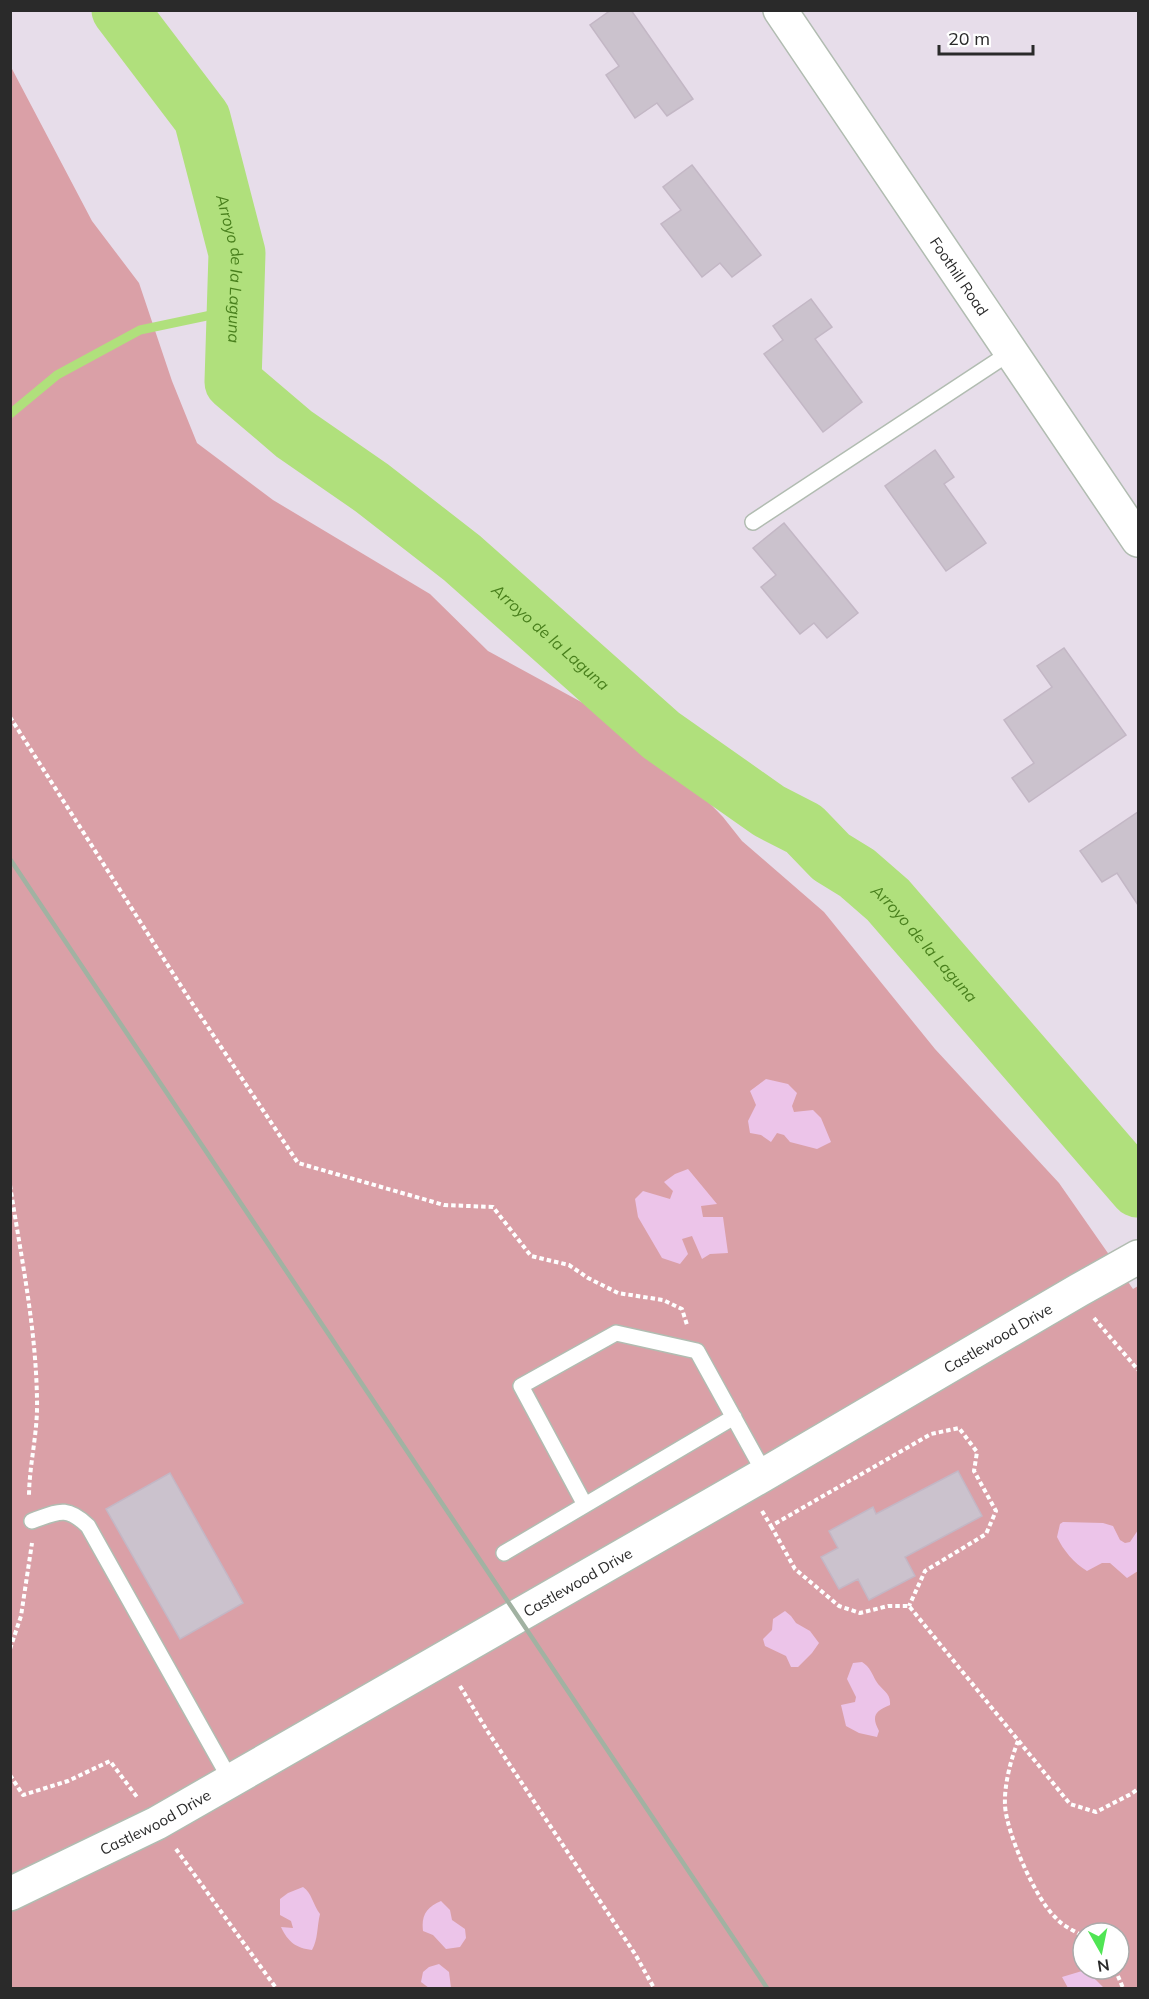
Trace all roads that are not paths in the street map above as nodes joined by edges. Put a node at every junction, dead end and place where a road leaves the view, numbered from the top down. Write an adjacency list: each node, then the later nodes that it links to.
1 (780, 10): 2 (street, Foothill Road)
2 (1011, 352): 3 (lane); 4 (street, Foothill Road)
3 (753, 522)
4 (1138, 540)
5 (1138, 1257): 7 (street, Castlewood Drive)
6 (734, 1417): 7 (lane); 8 (lane); 8 (lane)
7 (756, 1479): 11 (street, Castlewood Drive)
8 (585, 1505): 10 (lane)
9 (32, 1521): 11 (lane)
10 (504, 1553)
11 (231, 1781): 12 (street, Castlewood Drive)
12 (10, 1894)

